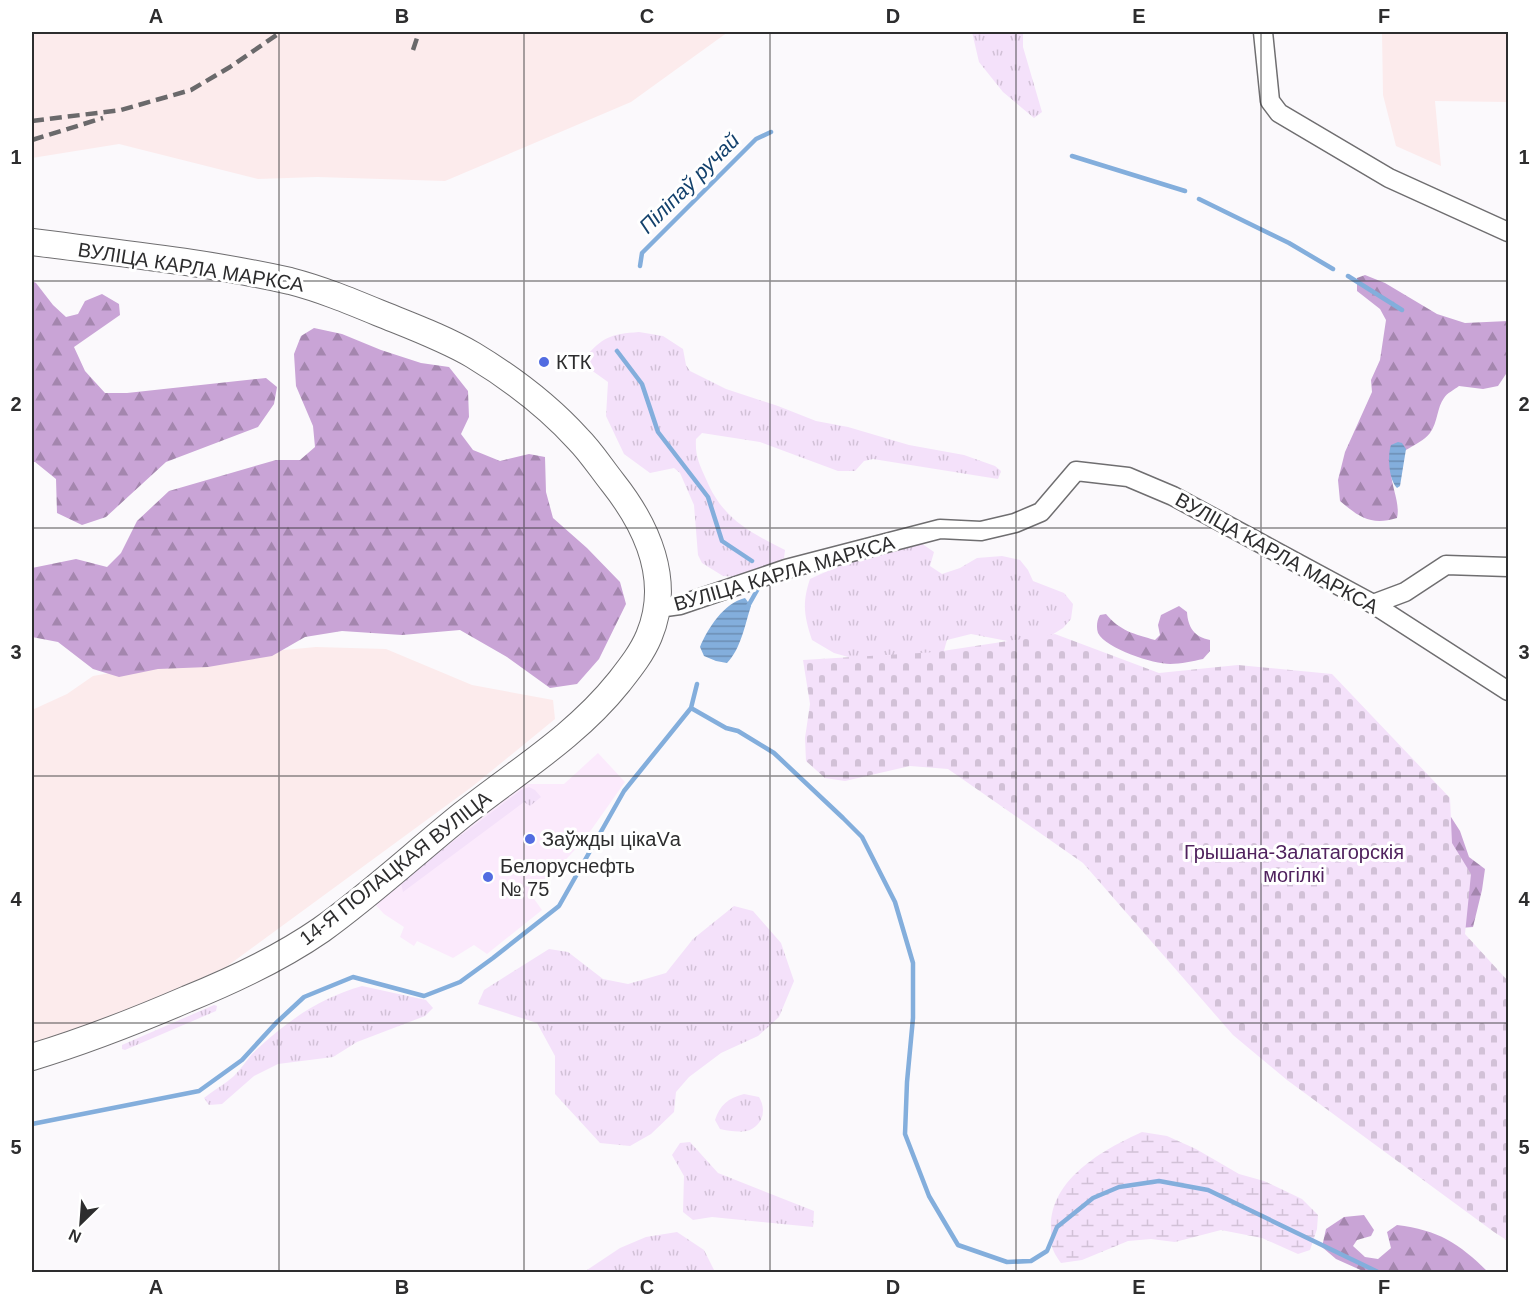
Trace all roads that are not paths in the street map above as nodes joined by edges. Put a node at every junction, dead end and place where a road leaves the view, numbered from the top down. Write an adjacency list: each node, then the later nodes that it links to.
1 (1263, 32): 2 (street)
2 (1509, 232)
3 (32, 242): 6 (main road, ВУЛІЦА КАРЛА МАРКСА)
4 (1509, 567): 5 (street)
5 (1372, 604): 6 (street, ВУЛІЦА КАРЛА МАРКСА); 7 (street, ВУЛІЦА КАРЛА МАРКСА)
6 (658, 608): 8 (main road, 14-Я ПОЛАЦКАЯ ВУЛІЦА)
7 (1509, 691)
8 (32, 1057)

